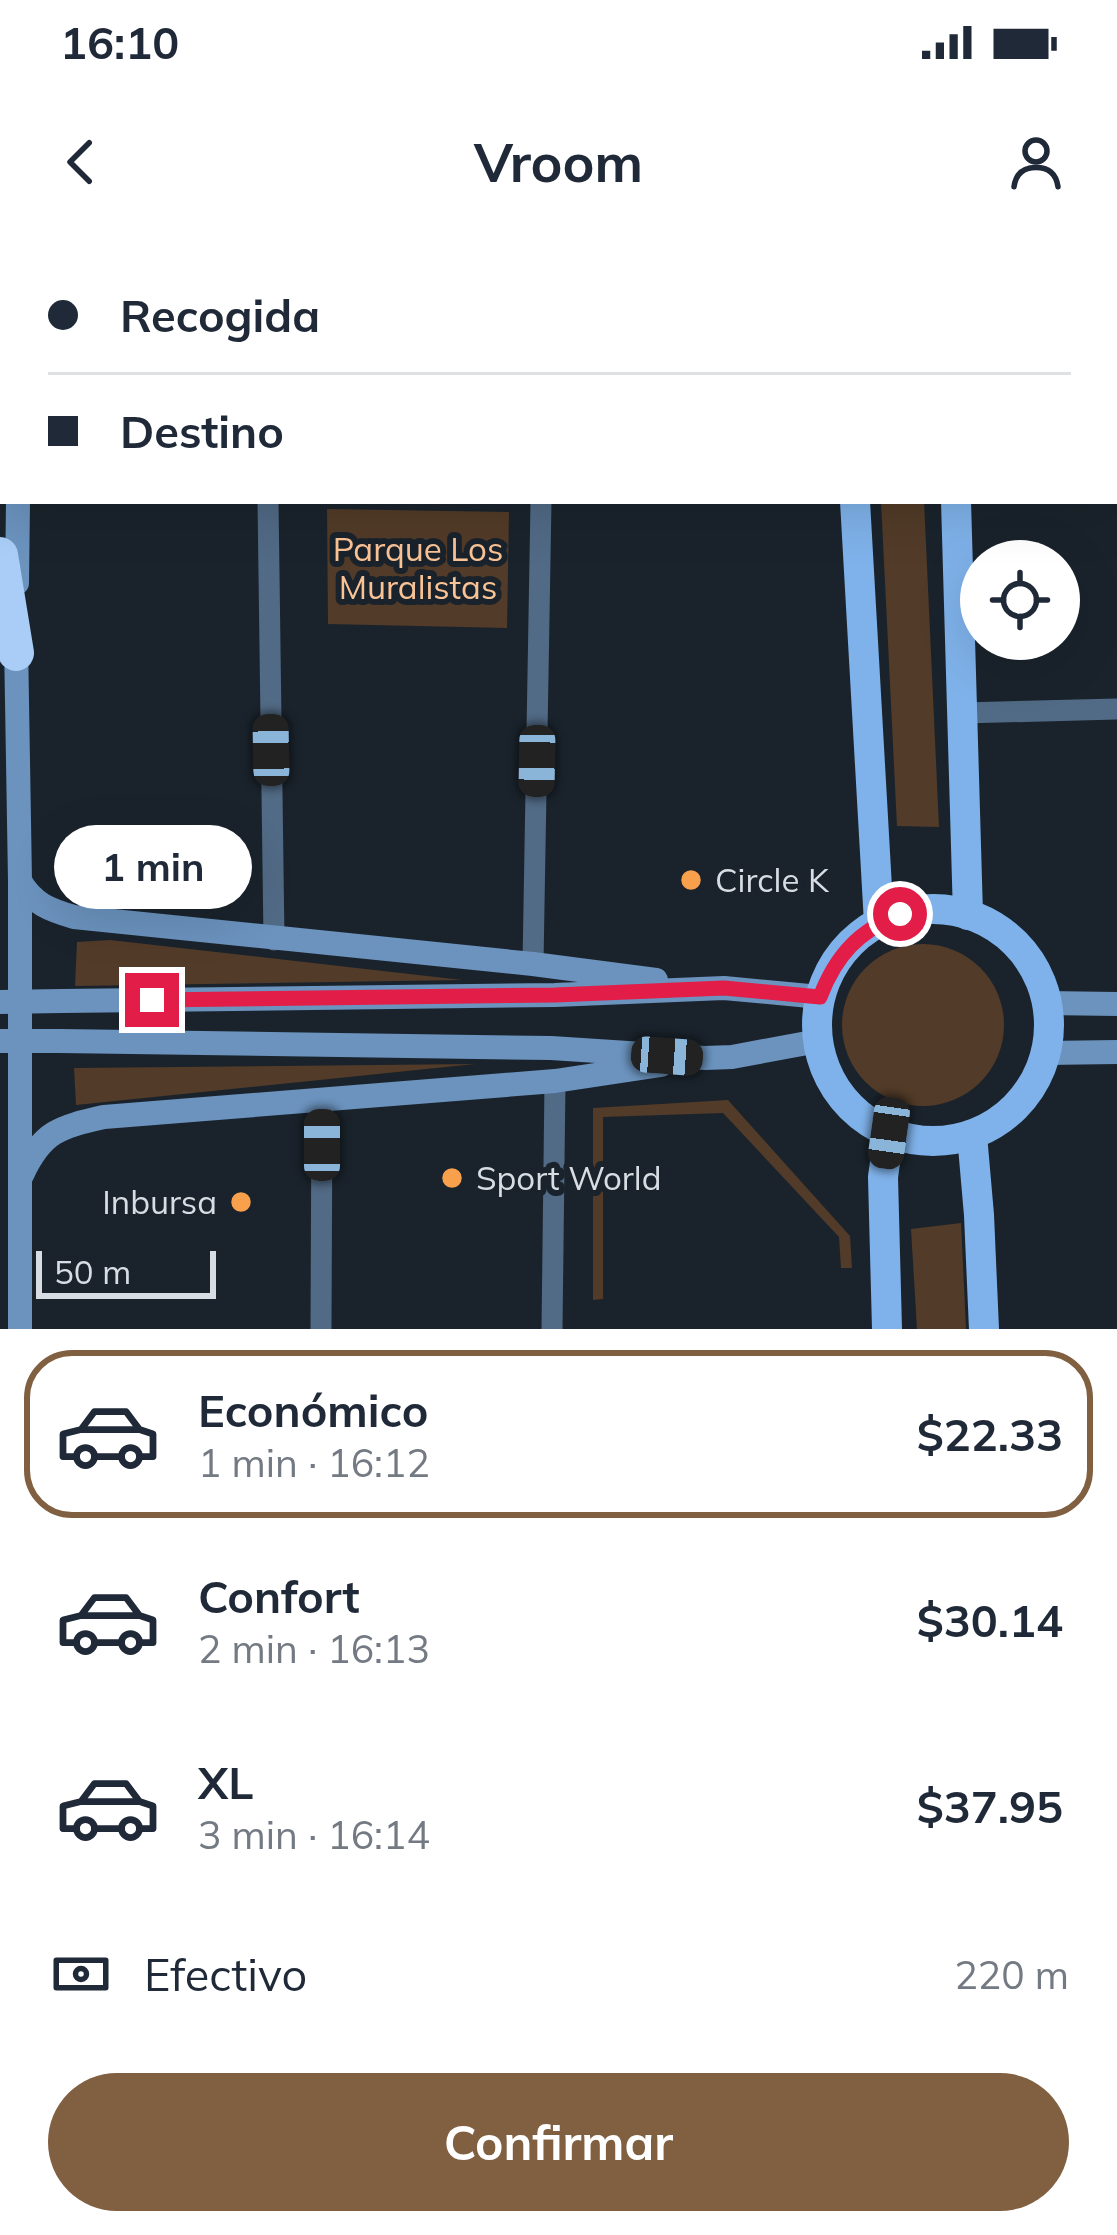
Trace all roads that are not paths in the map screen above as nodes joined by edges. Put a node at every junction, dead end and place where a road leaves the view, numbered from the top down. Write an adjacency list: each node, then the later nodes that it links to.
1 (18, 504): 7 (main road)
2 (268, 504): 13 (street)
3 (541, 504): 14 (street)
4 (855, 504): 12 (main road)
5 (956, 504): 9 (main road)
6 (0, 555): 7 (highway)
7 (16, 653): 10 (main road)
8 (1117, 709): 9 (street)
9 (963, 713): 11 (main road)
10 (20, 881): 13 (main road); 29 (main road)
11 (968, 915): 12 (main road); 18 (main road)
12 (878, 923): 16 (main road)
13 (274, 940): 14 (main road)
14 (533, 964): 15 (main road)
15 (724, 988): 16 (main road); 17 (main road, bridge)
16 (820, 997): 21 (main road)
17 (0, 1002)
18 (1046, 1003): 19 (main road); 23 (main road)
19 (1117, 1004)
20 (0, 1041): 24 (main road, bridge)
21 (818, 1041): 24 (main road); 27 (main road)
22 (1117, 1052): 23 (main road)
23 (1046, 1053): 28 (main road)
24 (705, 1058): 25 (main road)
25 (555, 1082): 26 (main road); 32 (street)
26 (322, 1100): 29 (main road); 31 (street)
27 (889, 1133): 28 (main road); 33 (main road)
28 (972, 1135): 34 (main road)
29 (19, 1180): 30 (main road)
30 (20, 1329)
31 (321, 1329)
32 (552, 1329)
33 (887, 1329)
34 (984, 1329)

